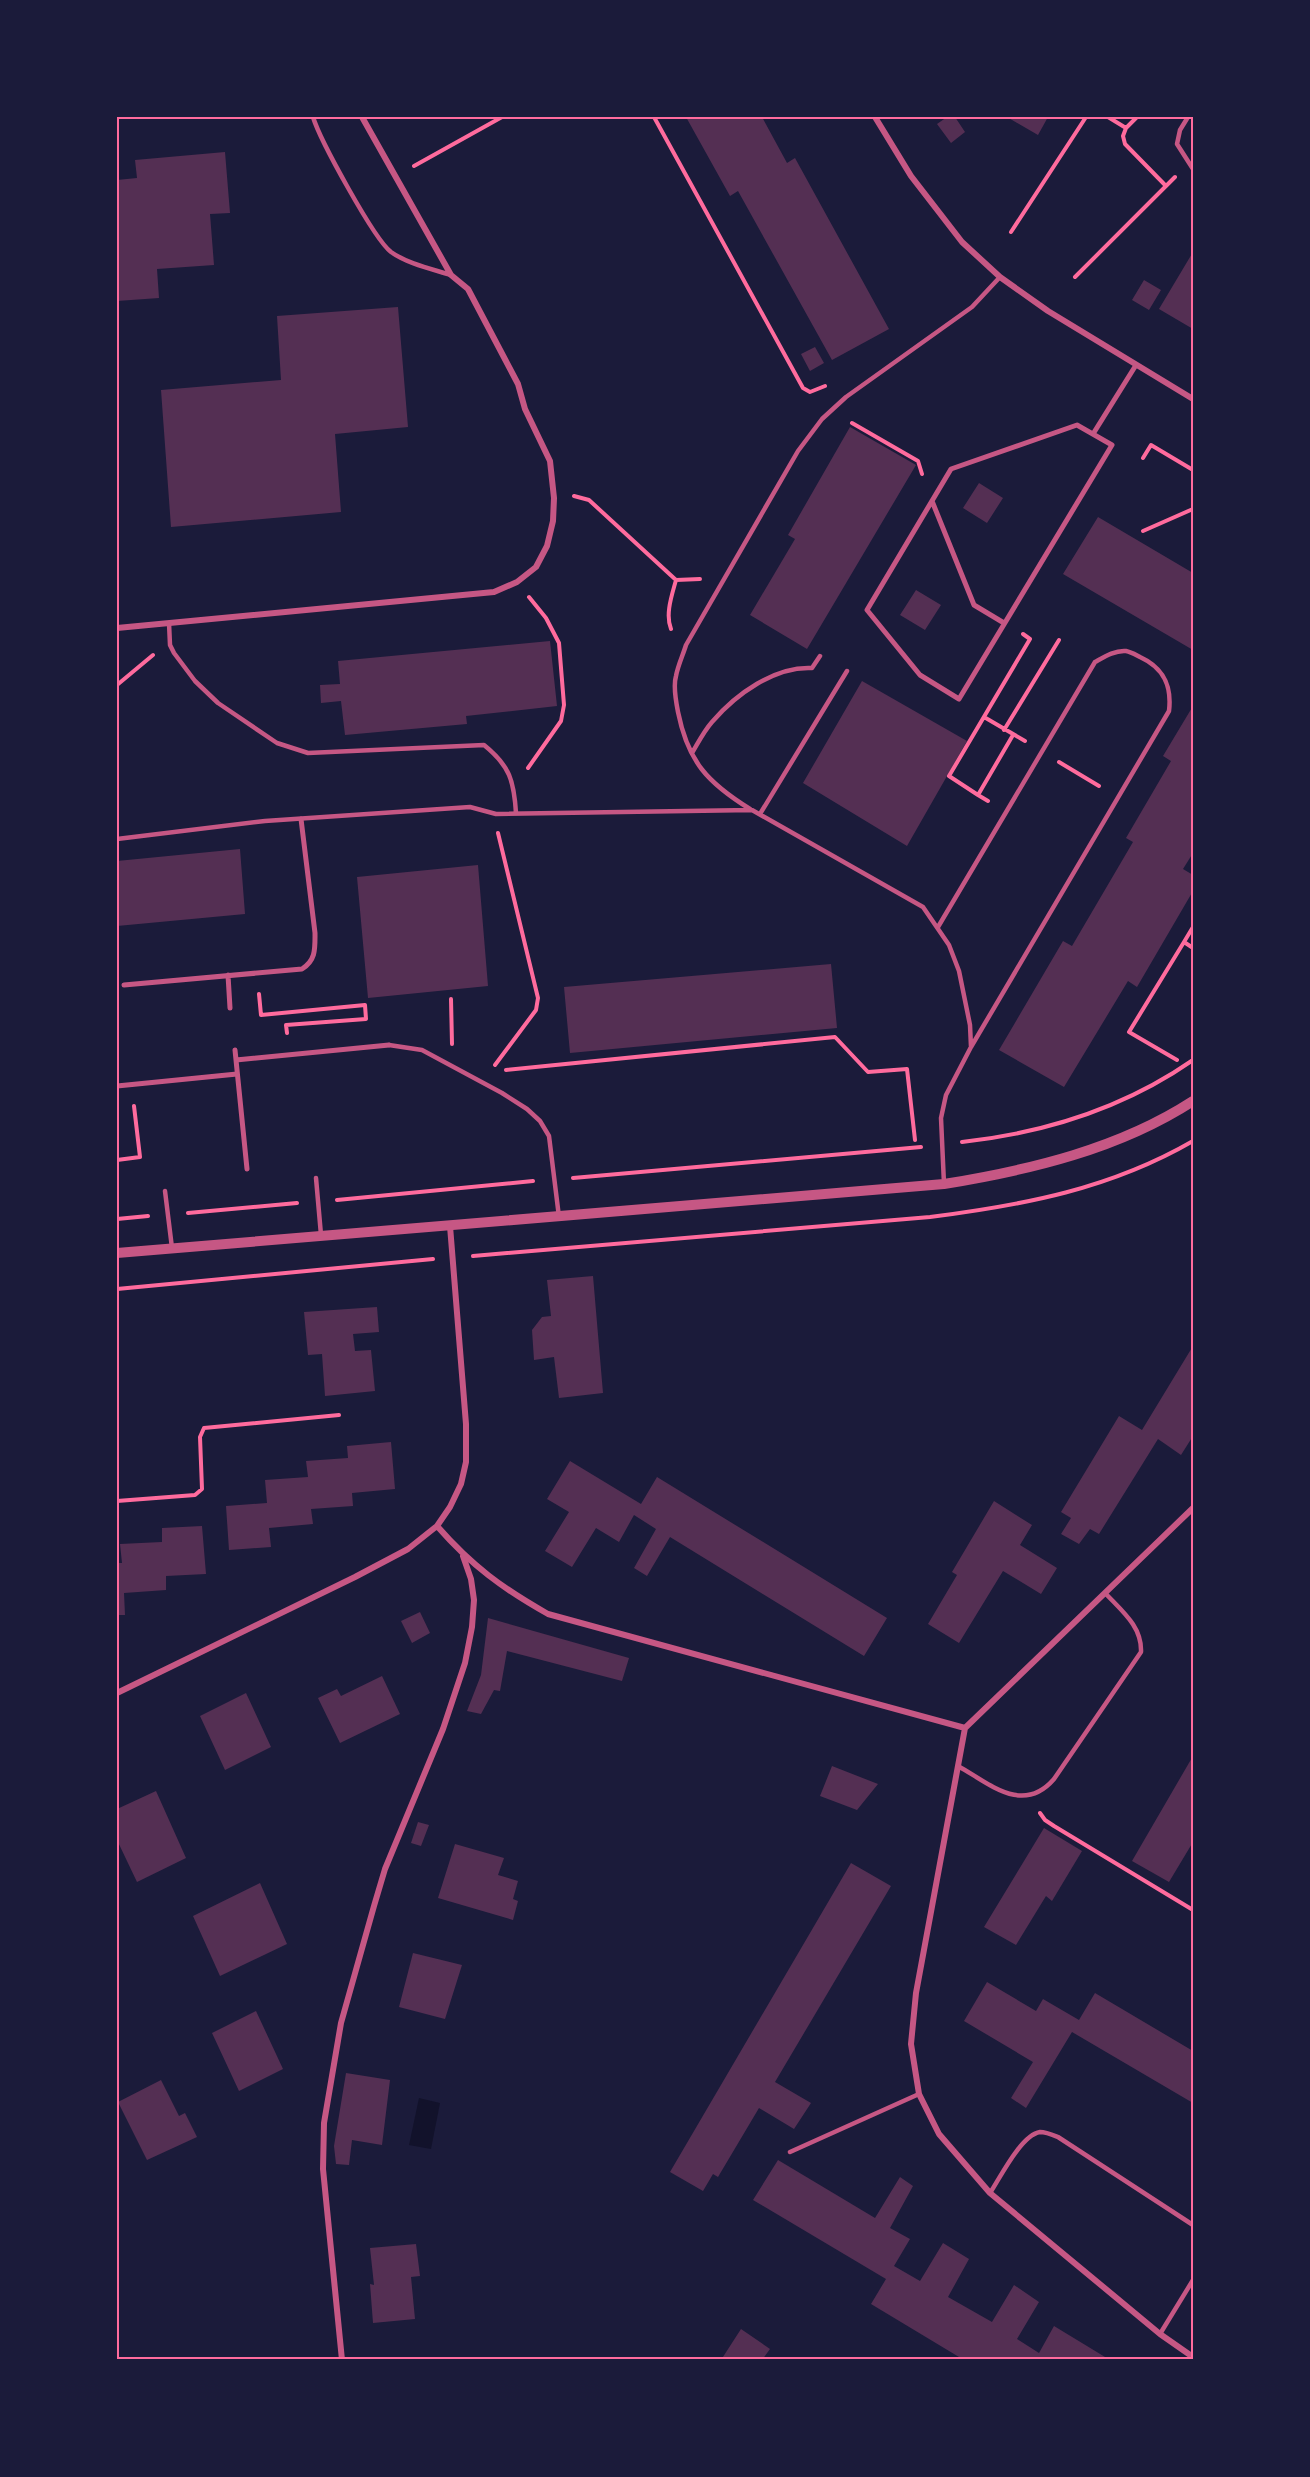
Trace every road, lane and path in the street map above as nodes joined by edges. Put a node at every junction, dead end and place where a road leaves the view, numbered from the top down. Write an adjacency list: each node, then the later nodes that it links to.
1 (313, 117): 16 (lane)
2 (362, 117): 16 (street)
3 (502, 117): 12 (path)
4 (654, 117): 20 (path)
5 (875, 117): 17 (street)
6 (1086, 117): 15 (path)
7 (1107, 117): 10 (path)
8 (1137, 117): 10 (path)
9 (1188, 117): 11 (lane)
10 (1126, 128): 14 (path)
11 (1188, 164): 13 (lane); 14 (path)
12 (411, 167)
13 (1193, 169)
14 (1166, 186): 18 (path)
15 (1011, 232)
16 (451, 275): 34 (street)
17 (1000, 277): 19 (street); 32 (lane)
18 (1075, 278)
19 (1136, 365): 21 (street); 23 (street)
20 (814, 391)
21 (1193, 399)
22 (852, 423): 25 (path)
23 (1093, 434): 28 (street); 35 (street)
24 (1143, 458): 26 (path)
25 (918, 461)
26 (1193, 470)
27 (573, 496): 31 (path)
28 (932, 501): 35 (street); 35 (street)
29 (1193, 509): 30 (path)
30 (1143, 531)
31 (676, 580): 32 (path); 39 (path)
32 (720, 586): 39 (lane)
33 (529, 597): 50 (path)
34 (169, 623): 36 (street); 50 (lane)
35 (1004, 623)
36 (117, 628)
37 (1030, 639): 44 (path)
38 (1059, 640): 45 (path)
39 (686, 645): 47 (lane)
40 (156, 652): 43 (path)
41 (820, 656): 47 (lane)
42 (847, 671): 55 (lane)
43 (117, 685)
44 (984, 717): 45 (path); 51 (path)
45 (1004, 730): 46 (path)
46 (1033, 746)
47 (692, 753): 52 (lane)
48 (1051, 758): 49 (path)
49 (1100, 786)
50 (514, 787): 54 (lane)
51 (978, 795)
52 (752, 810): 54 (lane); 55 (lane)
53 (496, 813): 54 (lane); 56 (lane); 77 (path)
54 (516, 813)
55 (760, 814): 58 (lane)
56 (301, 819): 57 (lane); 62 (street)
57 (117, 839)
58 (938, 927): 69 (lane); 69 (lane)
59 (1193, 927): 60 (path)
60 (1184, 942): 61 (path); 73 (path)
61 (1193, 948)
62 (257, 972): 63 (street); 71 (path)
63 (228, 975): 64 (street); 66 (street)
64 (124, 985)
65 (451, 999): 67 (path)
66 (230, 1008)
67 (452, 1044)
68 (389, 1045): 71 (street); 77 (lane)
69 (970, 1047): 83 (lane)
70 (235, 1050): 72 (street)
71 (289, 1055): 72 (street)
72 (236, 1060): 76 (street)
73 (1178, 1060)
74 (1193, 1060): 83 (path)
75 (499, 1071): 81 (path)
76 (237, 1074): 78 (street); 85 (street)
77 (481, 1082): 87 (lane)
78 (131, 1084): 79 (street); 84 (path)
79 (117, 1086)
80 (1193, 1101): 88 (street)
81 (915, 1140)
82 (1193, 1141): 98 (path)
83 (941, 1144): 87 (path); 88 (lane)
84 (117, 1160)
85 (247, 1169)
86 (316, 1178): 90 (lane)
87 (555, 1179): 90 (path); 92 (lane)
88 (944, 1184): 92 (street)
89 (165, 1191): 91 (lane)
90 (318, 1201): 91 (path); 95 (lane)
91 (167, 1214): 93 (path); 96 (lane)
92 (559, 1216): 94 (street)
93 (117, 1219)
94 (450, 1226): 95 (street); 98 (street)
95 (322, 1236): 96 (street)
96 (172, 1249): 97 (street)
97 (117, 1253)
98 (453, 1257): 99 (path); 103 (street)
99 (117, 1289)
100 (339, 1415): 101 (path)
101 (117, 1501)
102 (1193, 1508): 105 (street)
103 (437, 1526): 104 (street); 106 (street)
104 (463, 1556): 107 (street); 118 (street)
105 (1106, 1594): 107 (street); 109 (lane)
106 (117, 1693)
107 (965, 1728): 108 (street)
108 (958, 1766): 109 (lane); 111 (street)
109 (1032, 1796): 110 (path)
110 (1193, 1910)
111 (920, 2094): 112 (lane); 113 (street)
112 (790, 2152)
113 (990, 2193): 114 (lane); 116 (street)
114 (1193, 2226)
115 (1193, 2280): 116 (lane)
116 (1160, 2334): 117 (street)
117 (1193, 2356)
118 (342, 2360)

